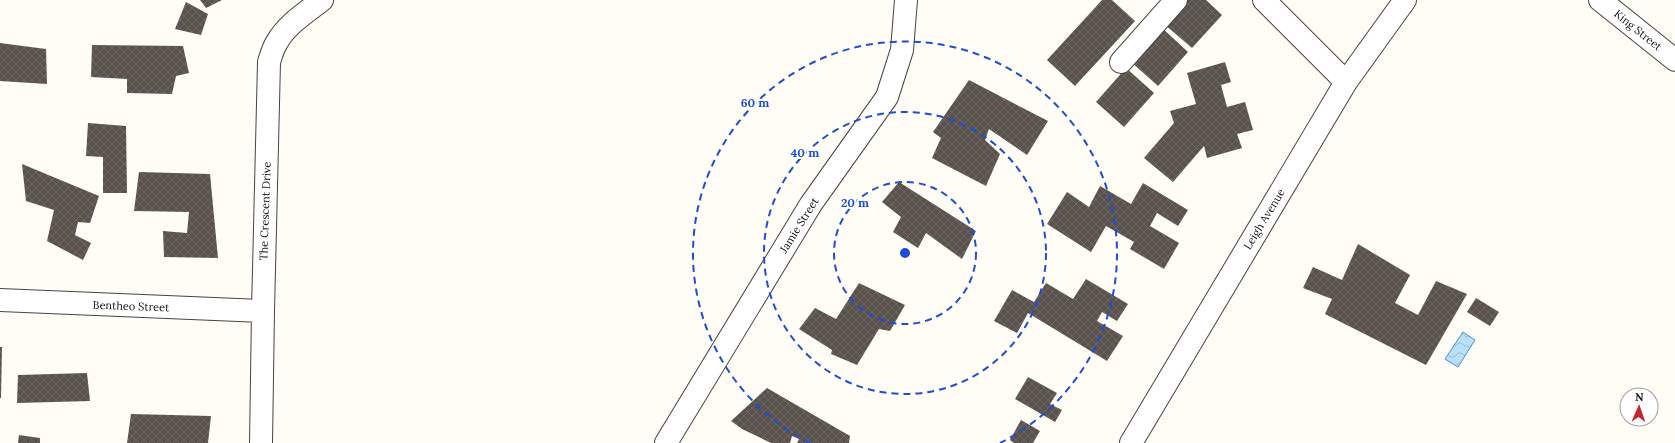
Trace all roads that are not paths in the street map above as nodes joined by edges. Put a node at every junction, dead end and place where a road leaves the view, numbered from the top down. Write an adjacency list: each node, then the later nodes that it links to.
1 (322, 0): 11 (street, The Crescent Drive)
2 (906, 0): 13 (street, Jamie Street)
3 (1176, 0): 8 (street)
4 (1264, 0): 9 (street)
5 (1405, 0): 9 (street, Leigh Avenue)
6 (1600, 0): 7 (street, King Street)
7 (1675, 60)
8 (1121, 62)
9 (1346, 82): 14 (street, Leigh Avenue)
10 (0, 300): 11 (street, Bentheo Street)
11 (263, 311): 12 (street, The Crescent Drive)
12 (261, 443)
13 (666, 443)
14 (1131, 443)

